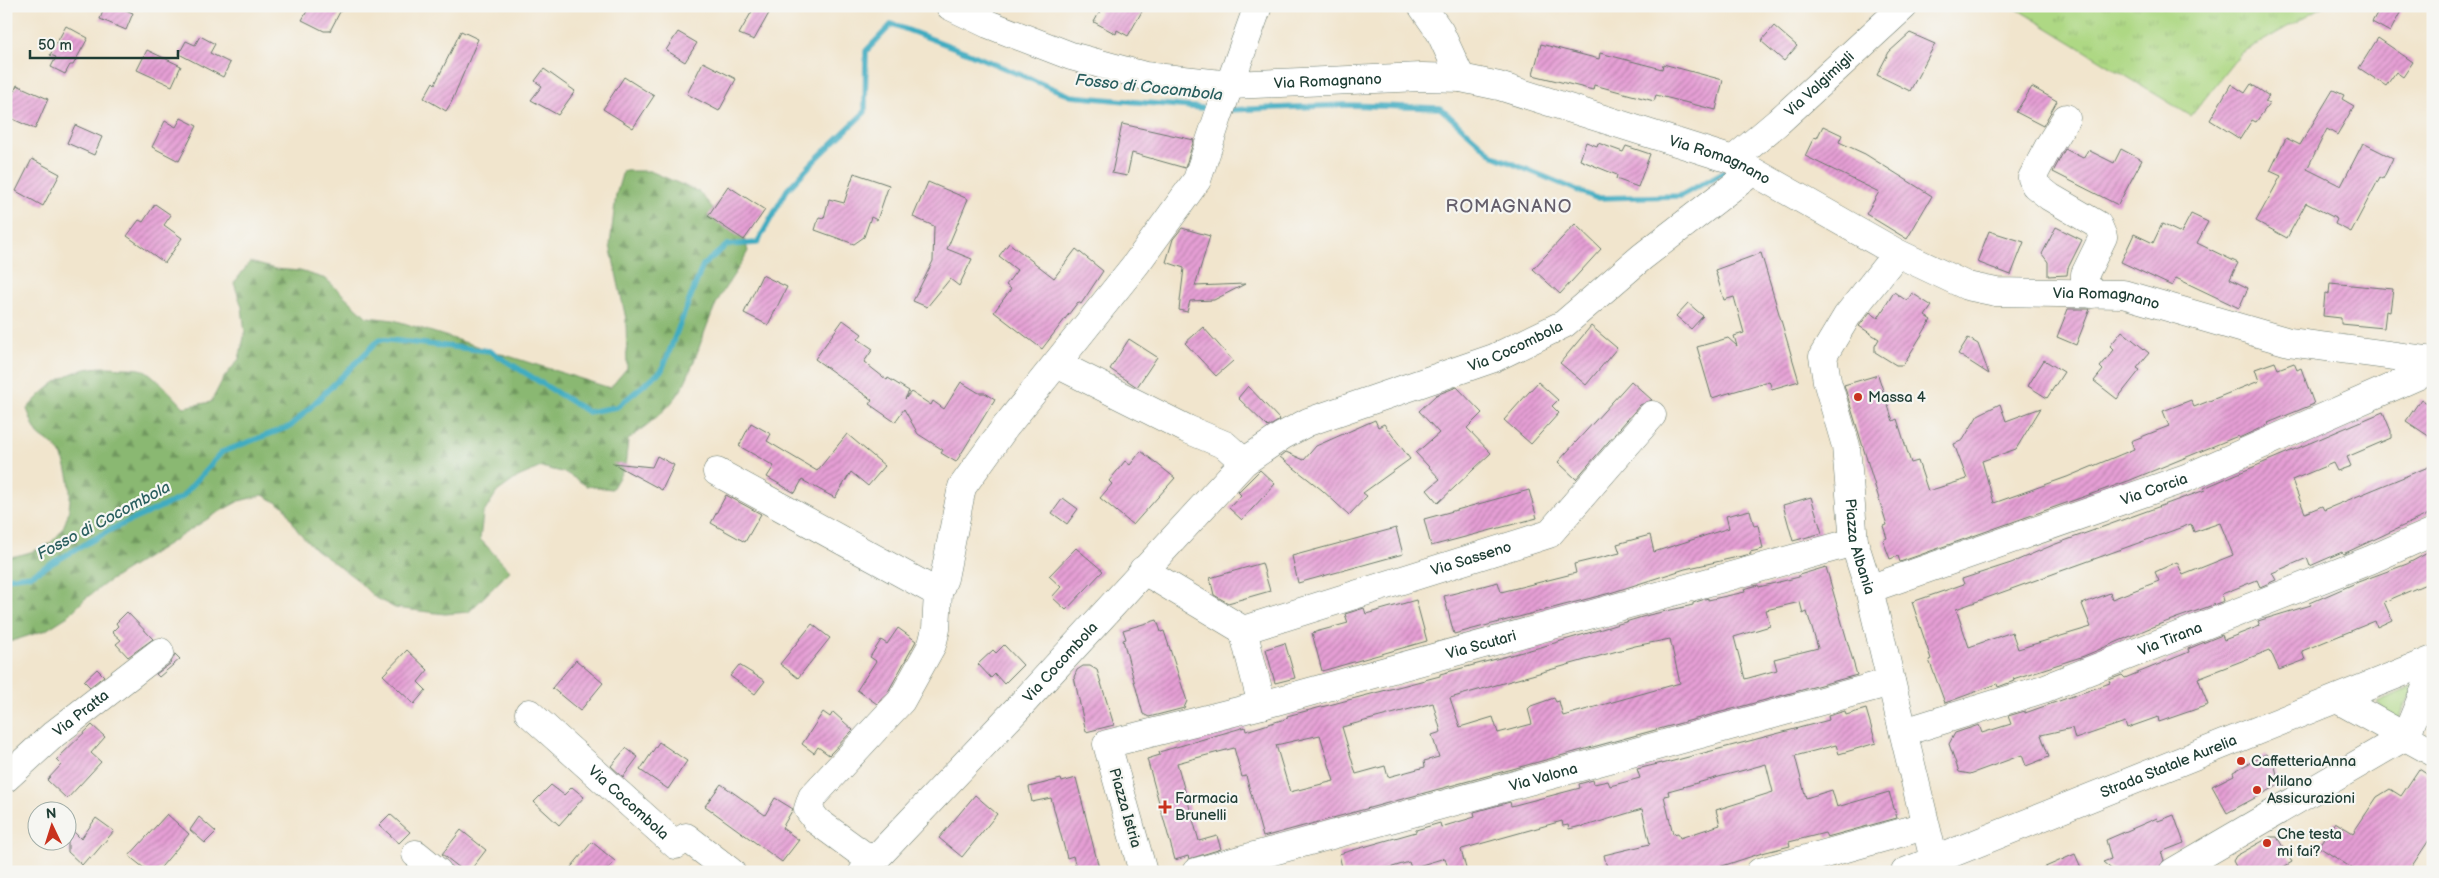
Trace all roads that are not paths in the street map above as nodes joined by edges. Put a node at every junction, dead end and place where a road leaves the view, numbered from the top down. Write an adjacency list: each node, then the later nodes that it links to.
1 (950, 6): 5 (street, Via Romagnano)
2 (1258, 6): 7 (street, Via Cocombola)
3 (1422, 6): 6 (street)
4 (1904, 6): 9 (street, Via Valgimigli)
5 (993, 15): 7 (street, Via Romagnano)
6 (1461, 78): 7 (street, Via Romagnano); 9 (street, Via Romagnano)
7 (1225, 100): 13 (street, Via Cocombola)
8 (2066, 118): 11 (street)
9 (1742, 166): 10 (street, Via Romagnano); 16 (street, Via Cocombola)
10 (1897, 253): 11 (street, Via Romagnano); 19 (street, Piazza Albania)
11 (2092, 294): 12 (street, Via Romagnano)
12 (2433, 361)
13 (1057, 364): 16 (street); 22 (street, Via Cocombola)
14 (2433, 368): 21 (street, Via Corcia)
15 (1652, 415): 23 (street, Via Sasseno)
16 (1244, 462): 20 (street, Via Cocombola)
17 (717, 472): 22 (street)
18 (2433, 532): 31 (street, Via Tirana)
19 (1854, 542): 21 (street, Piazza Albania); 29 (street, Via Scutari)
20 (1143, 570): 23 (street); 39 (street, Via Cocombola)
21 (1869, 589): 27 (street, Piazza Albania)
22 (938, 594): 39 (street, Via Cocombola)
23 (1243, 630): 29 (street)
24 (160, 652): 35 (street, Via Pratta)
25 (2433, 660): 28 (street, Strada Statale Aurelia)
26 (2433, 670): 32 (street)
27 (1891, 682): 31 (street, Piazza Albania); 43 (street, Via Valona)
28 (2337, 700): 32 (street); 38 (street, Strada Statale Aurelia)
29 (1262, 705): 33 (street, Via Scutari)
30 (529, 712): 41 (street, Via Cocombola)
31 (1904, 732): 36 (street, Piazza Albania)
32 (2406, 736): 34 (street); 46 (street)
33 (1107, 744): 42 (street, Piazza Istria)
34 (2433, 752)
35 (6, 778)
36 (1925, 826): 38 (street, Piazza Albania); 44 (street)
37 (416, 854): 40 (street)
38 (1934, 860): 45 (street, Strada Statale Aurelia)
39 (868, 867)
40 (438, 872)
41 (731, 872)
42 (1143, 872)
43 (1196, 872)
44 (1760, 872)
45 (1905, 872)
46 (2173, 872)

